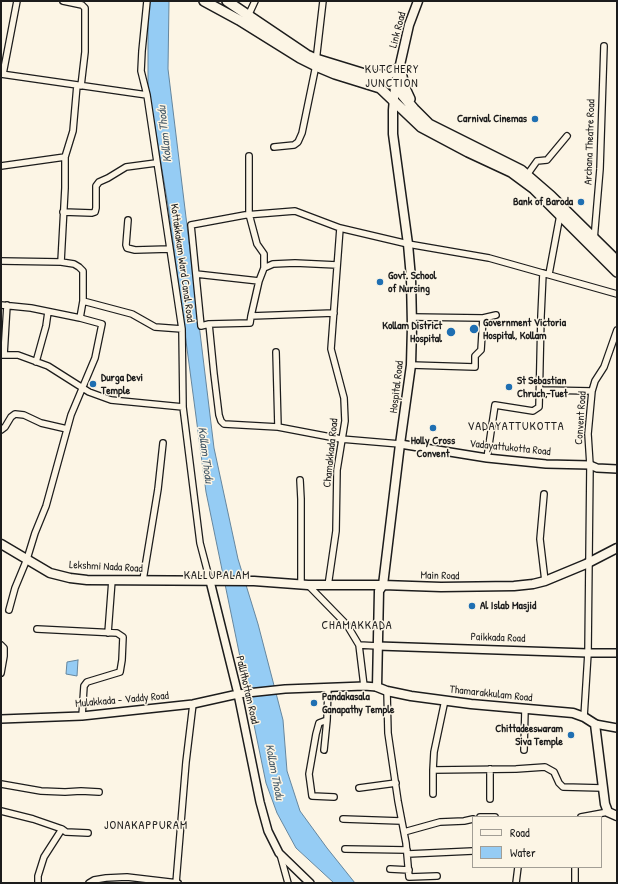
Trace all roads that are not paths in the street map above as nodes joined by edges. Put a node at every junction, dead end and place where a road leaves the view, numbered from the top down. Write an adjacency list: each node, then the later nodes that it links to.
1 (17, 1): 13 (street)
2 (64, 1): 15 (street)
3 (147, 1): 17 (street, Kottakkakam Ward Canal Road)
4 (204, 1): 11 (main road)
5 (227, 1): 9 (main road)
6 (255, 1): 9 (street)
7 (323, 1): 11 (street)
8 (418, 1): 12 (main road, Link Road)
9 (249, 14): 11 (main road)
10 (604, 46): 32 (street, Archana Theatre Road)
11 (316, 63): 14 (main road); 18 (main road); 21 (street)
12 (400, 67): 14 (main road); 16 (main road, Link Road); 19 (main road)
13 (2, 74): 15 (street)
14 (370, 76): 16 (main road)
15 (79, 85): 17 (street); 23 (street)
16 (395, 87): 18 (main road, Hospital Road); 19 (main road)
17 (146, 95): 24 (street, Kottakkakam Ward Canal Road)
18 (394, 100): 29 (main road); 33 (main road, Hospital Road)
19 (414, 109): 26 (main road)
20 (567, 136): 26 (street)
21 (274, 147)
22 (249, 156): 28 (street)
23 (65, 157): 25 (street); 27 (street)
24 (156, 163): 27 (street); 34 (street, Kottakkakam Ward Canal Road)
25 (1, 166)
26 (527, 175): 32 (main road)
27 (63, 212): 37 (street)
28 (249, 214): 31 (street); 39 (street); 41 (street)
29 (560, 215): 40 (main road); 42 (street)
30 (128, 220): 34 (street)
31 (340, 228): 33 (street); 38 (street, Chamakkada Road)
32 (594, 240): 36 (main road)
33 (408, 244): 42 (street); 51 (main road, Hospital Road)
34 (171, 247): 55 (street, Kottakkakam Ward Canal Road)
35 (1, 261): 37 (street)
36 (617, 261)
37 (61, 262): 45 (street)
38 (337, 265): 39 (street); 48 (street, Chamakkada Road)
39 (264, 268): 43 (street)
40 (617, 272)
41 (196, 274): 43 (street); 54 (street)
42 (546, 274): 44 (street); 62 (street)
43 (259, 281): 49 (street)
44 (617, 294)
45 (83, 300): 52 (street); 55 (street)
46 (4, 305): 47 (street); 58 (street)
47 (48, 312): 52 (street); 59 (street)
48 (334, 313): 49 (street); 68 (street, Chamakkada Road)
49 (252, 316): 54 (street)
50 (496, 316): 53 (street)
51 (412, 317): 53 (street); 60 (main road, Hospital Road)
52 (80, 318): 61 (street)
53 (483, 318): 60 (street)
54 (209, 324): 65 (street)
55 (182, 329): 64 (street, Kottakkakam Ward Canal Road)
56 (617, 330): 63 (street, Convent Road)
57 (276, 352): 65 (street)
58 (3, 355): 59 (street)
59 (36, 362): 61 (street)
60 (411, 365): 70 (main road, Hospital Road)
61 (82, 387): 64 (street); 66 (street)
62 (540, 390): 63 (street); 71 (street)
63 (592, 391): 72 (street, Convent Road)
64 (183, 407): 82 (street, Kottakkakam Ward Canal Road)
65 (278, 426): 68 (street)
66 (68, 429): 67 (street); 78 (street)
67 (1, 430)
68 (341, 439): 70 (street); 86 (street, Chamakkada Road)
69 (163, 443): 81 (street)
70 (400, 444): 71 (street, Vadayattukotta Road); 85 (main road, Hospital Road)
71 (487, 458): 72 (street, Vadayattukotta Road)
72 (590, 465): 73 (street, Vadayattukotta Road); 79 (street, Convent Road)
73 (617, 468)
74 (300, 480): 84 (street)
75 (544, 494): 83 (street)
76 (1, 544): 78 (main road, Lekshmi Nada Road)
77 (617, 548): 79 (main road, Main Road)
78 (28, 559): 80 (main road, Lekshmi Nada Road); 87 (street)
79 (589, 563): 83 (main road, Main Road); 94 (street, Convent Road)
80 (112, 580): 81 (main road, Lekshmi Nada Road); 89 (street)
81 (143, 580): 82 (main road, Lekshmi Nada Road)
82 (214, 581): 84 (main road, Main Road); 100 (street, Pallithottam Road)
83 (545, 581): 85 (main road, Main Road)
84 (304, 585): 86 (main road, Main Road); 91 (street)
85 (383, 585): 86 (main road, Main Road); 92 (main road, Hospital Road)
86 (328, 586)
87 (9, 610)
88 (37, 629): 89 (street)
89 (108, 633): 104 (street)
90 (1, 645): 95 (street)
91 (359, 645): 92 (street); 96 (street)
92 (378, 646): 94 (street, Paikkada Road); 98 (main road, Hospital Road)
93 (617, 653): 94 (street, Paikkada Road)
94 (588, 654): 105 (street, Convent Road)
95 (1, 673)
96 (364, 686): 97 (street, Thamarakkulam Road); 98 (street, Thamarakkulam Road)
97 (328, 687): 100 (street, Thamarakkulam Road); 107 (street)
98 (377, 687): 99 (main road, Thamarakkulam Road)
99 (387, 692): 101 (main road, Thamarakkulam Road); 114 (street)
100 (240, 694): 102 (street, Mulakkada - Vaddy Road); 135 (street, Pallithottam Road)
101 (445, 700): 103 (main road, Thamarakkulam Road); 113 (street)
102 (193, 704): 104 (street, Mulakkada - Vaddy Road); 143 (street)
103 (525, 709): 105 (main road, Thamarakkulam Road); 111 (street)
104 (82, 716): 106 (street, Mulakkada - Vaddy Road)
105 (584, 717): 108 (main road, Thamarakkulam Road)
106 (1, 719)
107 (327, 720): 110 (street); 120 (street)
108 (595, 724): 109 (street); 117 (main road)
109 (617, 728)
110 (324, 750)
111 (524, 750)
112 (490, 769): 113 (street); 117 (street); 121 (street)
113 (433, 770): 119 (street)
114 (396, 783): 116 (street); 128 (street)
115 (1, 784): 118 (street)
116 (359, 788)
117 (603, 788): 123 (main road)
118 (99, 792)
119 (433, 794)
120 (334, 797)
121 (490, 799)
122 (1, 811): 129 (street)
123 (608, 812): 124 (street); 125 (main road)
124 (587, 816)
125 (617, 816)
126 (472, 819): 130 (street)
127 (343, 820): 128 (street)
128 (401, 821): 130 (street)
129 (62, 830): 131 (street); 141 (street)
130 (404, 832): 134 (street)
131 (88, 833)
132 (345, 849): 134 (street)
133 (472, 851): 134 (street)
134 (407, 852): 139 (street)
135 (279, 853): 144 (street); 145 (street, Pallithottam Road)
136 (518, 868): 146 (street)
137 (575, 868): 147 (street)
138 (390, 869): 139 (street)
139 (409, 870): 140 (street)
140 (437, 876)
141 (38, 883)
142 (89, 883): 143 (street)
143 (177, 883)
144 (288, 883)
145 (310, 883)
146 (516, 883)
147 (575, 883)

